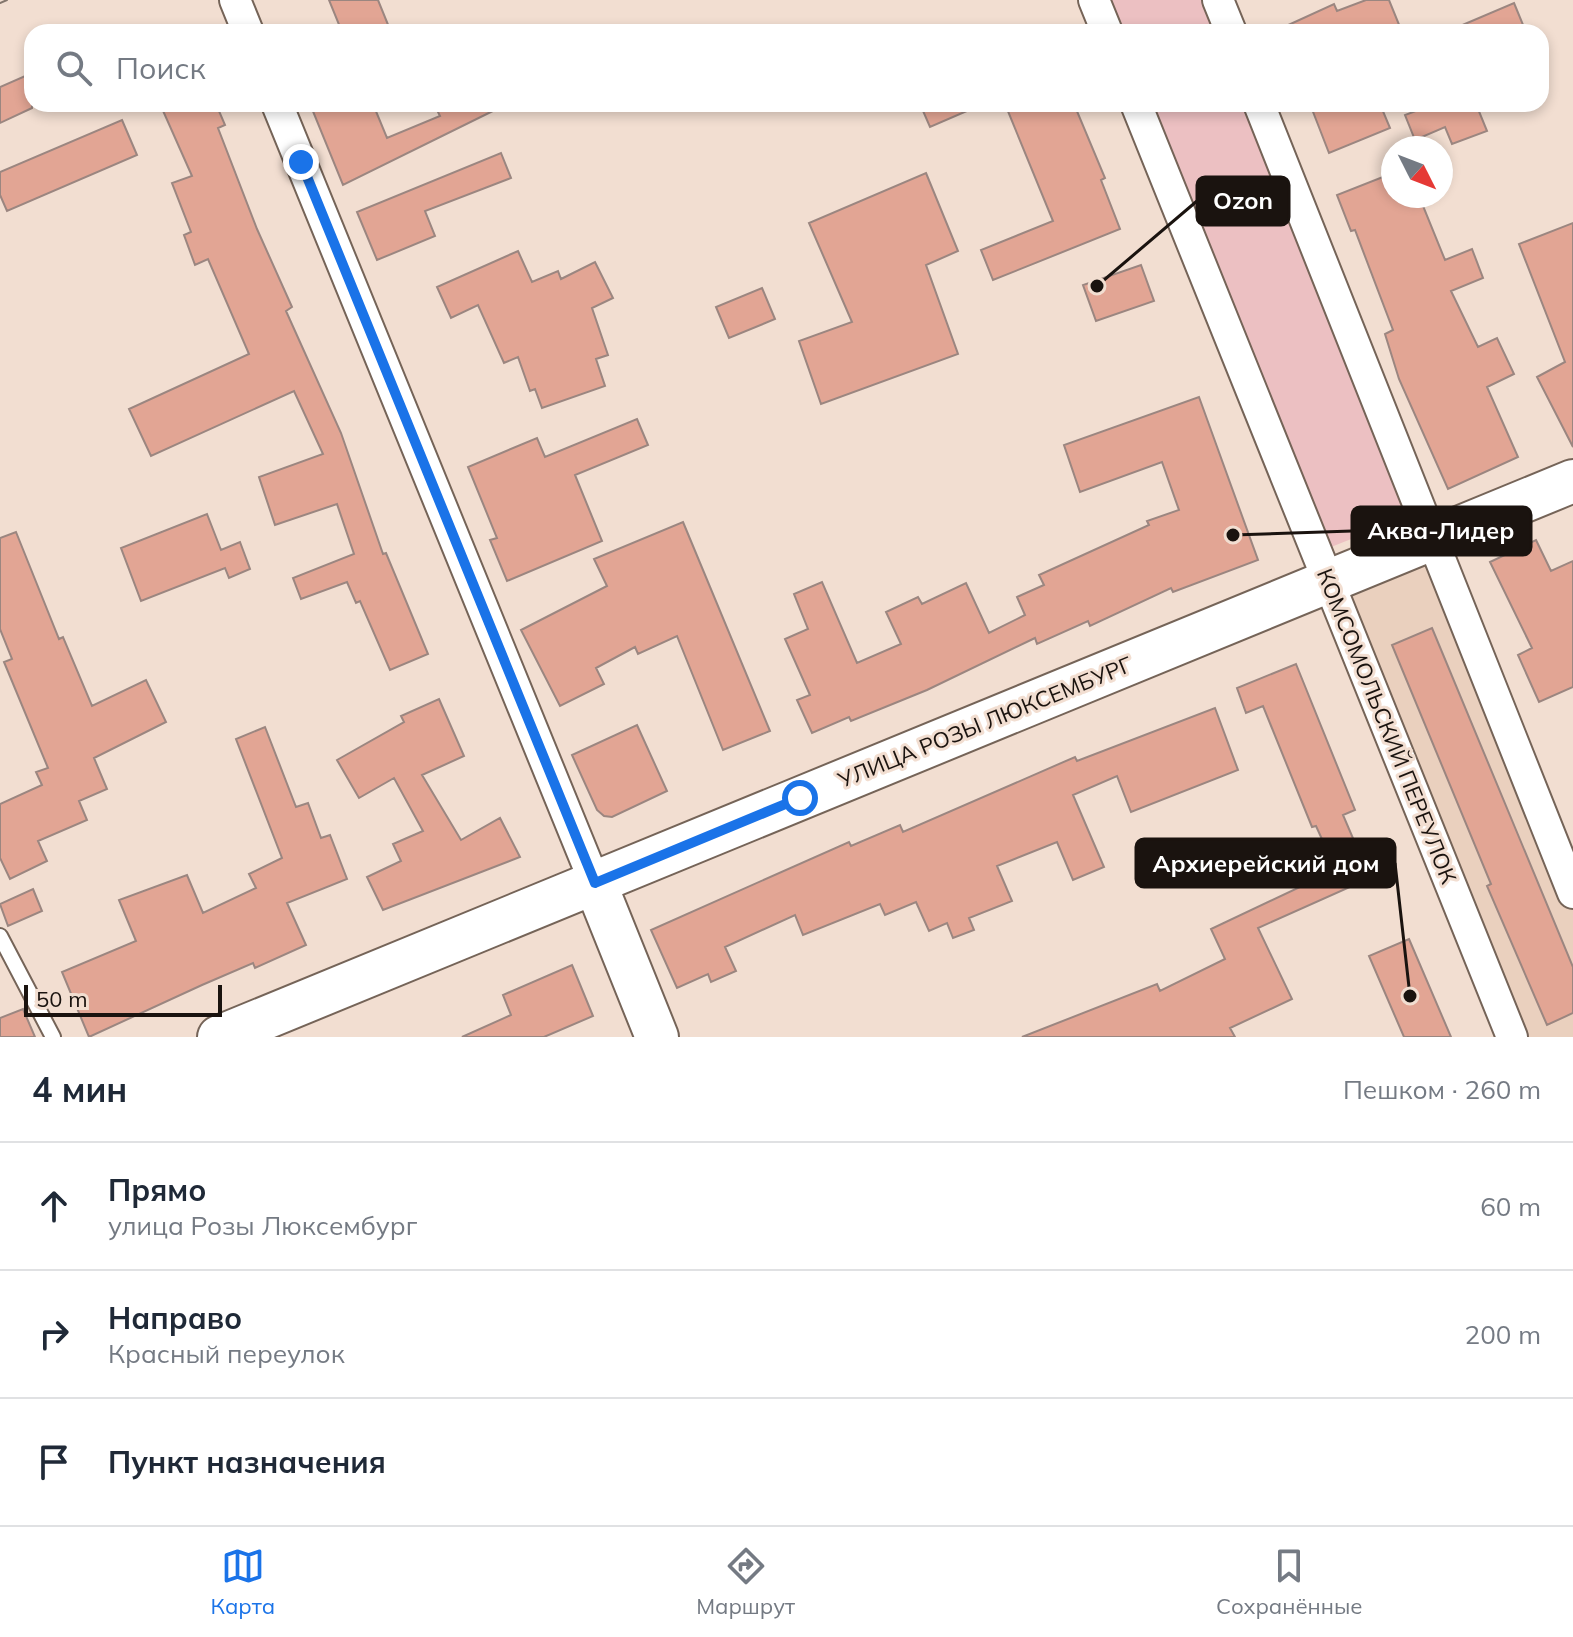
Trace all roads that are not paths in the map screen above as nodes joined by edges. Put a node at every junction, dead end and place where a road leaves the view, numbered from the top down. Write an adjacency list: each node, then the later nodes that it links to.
1 (235, 0): 4 (street)
2 (1094, 0): 5 (street)
3 (1218, 0): 6 (street)
4 (245, 24)
5 (1104, 24)
6 (1228, 24)
7 (280, 112): 13 (street)
8 (1139, 112): 12 (street, КОМСОМОЛЬСКИЙ ПЕРЕУЛОК)
9 (1262, 112): 11 (street)
10 (1573, 481): 11 (street, УЛИЦА РОЗЫ ЛЮКСЕМБУРГ)
11 (1432, 538): 12 (street, УЛИЦА РОЗЫ ЛЮКСЕМБУРГ); 14 (street)
12 (1329, 581): 13 (street, УЛИЦА РОЗЫ ЛЮКСЕМБУРГ); 19 (street, КОМСОМОЛЬСКИЙ ПЕРЕУЛОК)
13 (595, 883): 17 (street, УЛИЦА РОЗЫ ЛЮКСЕМБУРГ); 18 (street)
14 (1573, 893)
15 (0, 936): 16 (lane)
16 (53, 1037)
17 (219, 1037)
18 (657, 1037)
19 (1512, 1037)

